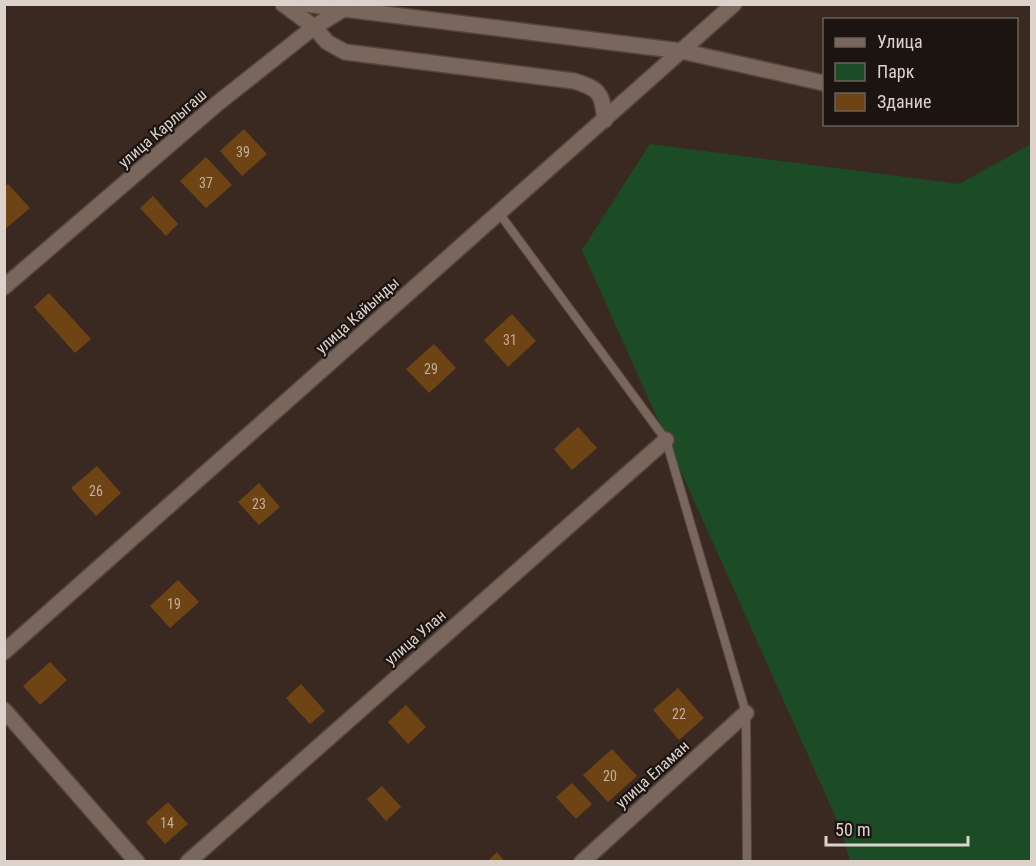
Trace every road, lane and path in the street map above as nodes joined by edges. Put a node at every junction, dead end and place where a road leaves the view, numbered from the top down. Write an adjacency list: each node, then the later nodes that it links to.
1 (283, 4): 5 (street)
2 (304, 4): 4 (street)
3 (734, 4): 6 (street, улица Кайынды)
4 (346, 7): 5 (street, улица Карлыгаш); 6 (street)
5 (314, 27): 8 (street); 10 (street, улица Карлыгаш)
6 (681, 51): 7 (street); 8 (street, улица Кайынды)
7 (823, 83)
8 (605, 120): 9 (street, улица Кайынды)
9 (499, 213): 11 (lane); 12 (street, улица Кайынды)
10 (4, 287)
11 (666, 440): 14 (lane); 16 (street, улица Улан)
12 (4, 652)
13 (4, 710): 15 (street)
14 (746, 713): 17 (street, улица Еламан); 18 (lane)
15 (137, 861)
16 (188, 861)
17 (582, 861)
18 (747, 861)

